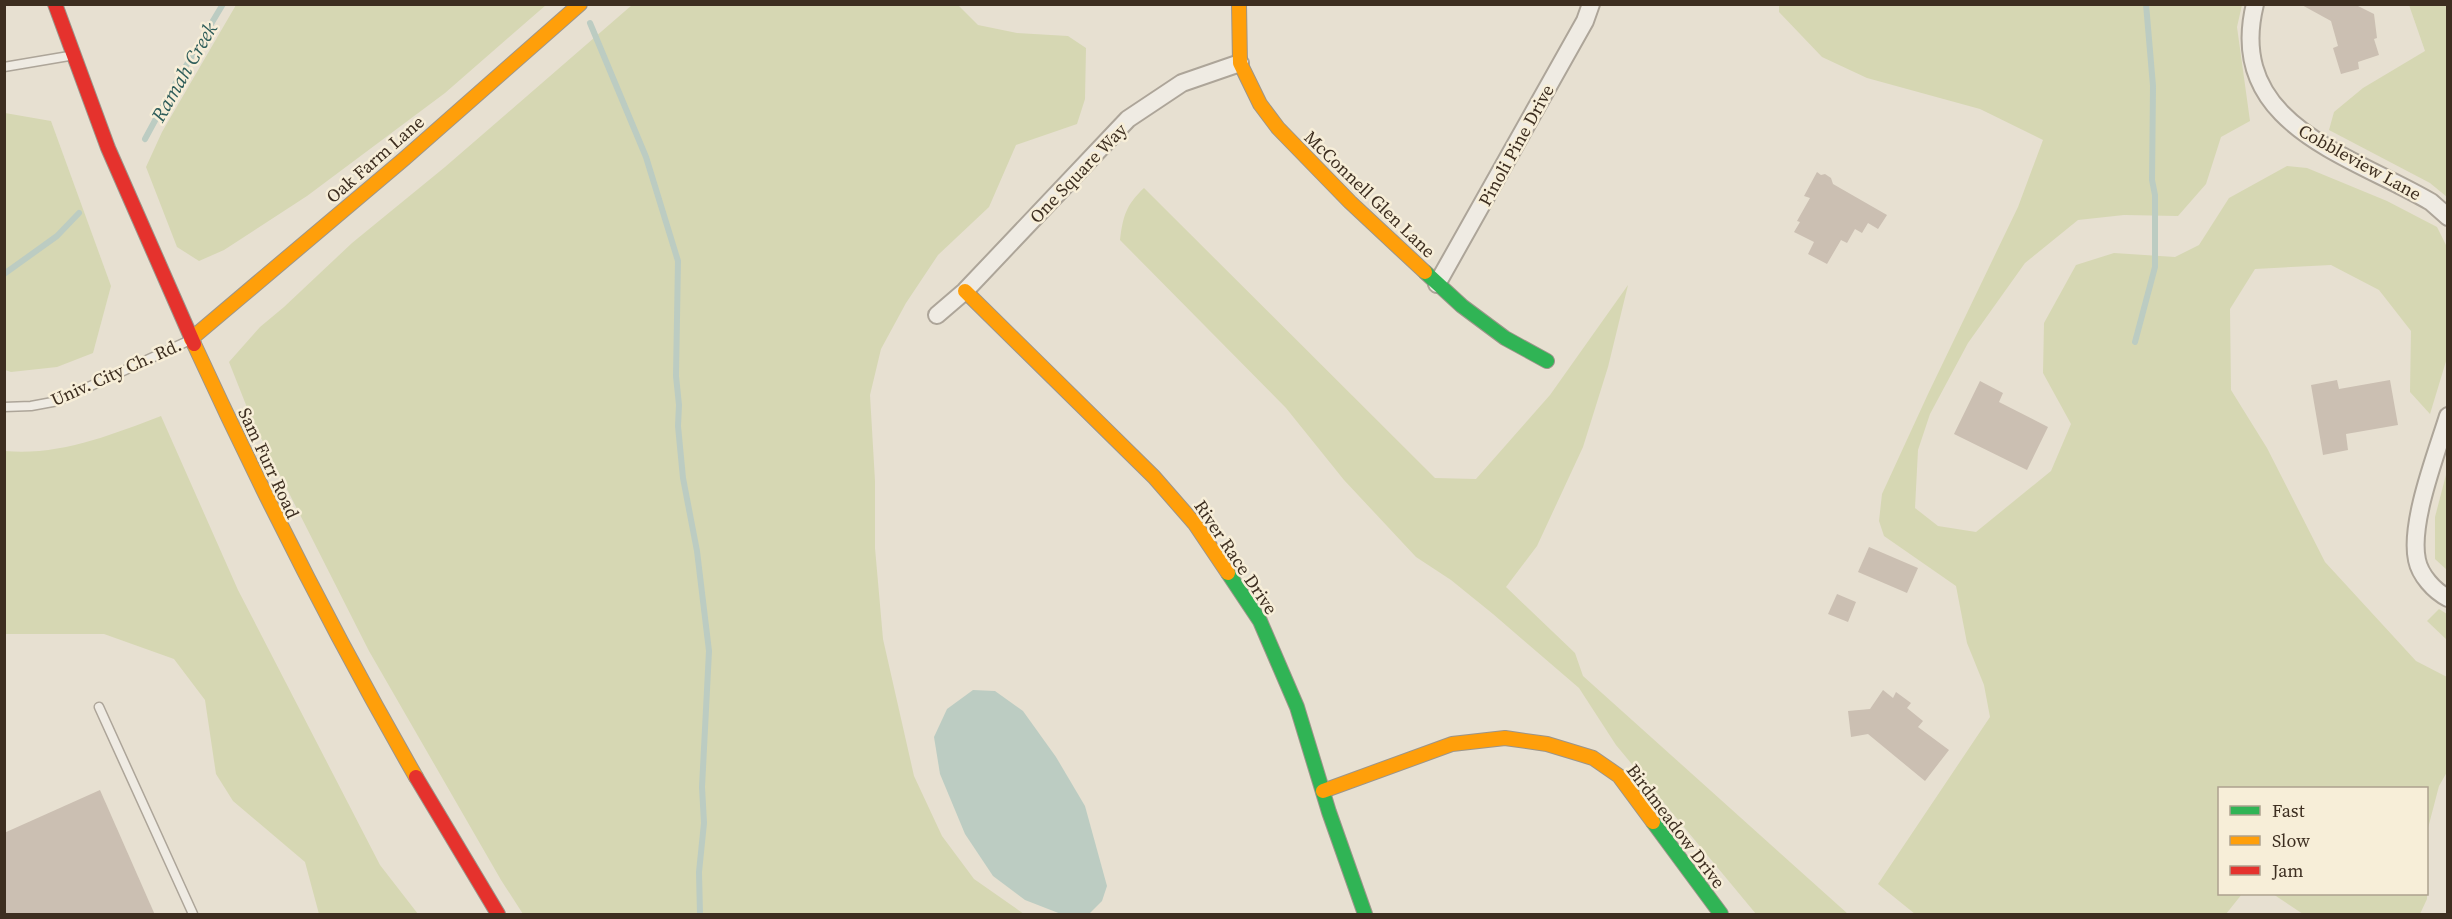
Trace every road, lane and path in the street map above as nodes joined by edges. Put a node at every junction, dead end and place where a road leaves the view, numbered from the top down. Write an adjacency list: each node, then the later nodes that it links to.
1 (54, 4): 6 (street, Sam Furr Road)
2 (580, 4): 13 (street, Oak Farm Lane)
3 (1239, 4): 7 (street, McConnell Glen Lane)
4 (1591, 4): 10 (street, Pinoli Pine Drive)
5 (2255, 4): 9 (street, Cobbleview Lane)
6 (74, 55): 8 (lane); 13 (street, Sam Furr Road)
7 (1240, 63): 10 (street, McConnell Glen Lane); 11 (street, One Square Way)
8 (4, 67)
9 (2448, 217)
10 (1437, 284): 14 (street, McConnell Glen Lane)
11 (964, 291): 12 (street, One Square Way); 19 (street, River Race Drive)
12 (937, 315)
13 (191, 339): 15 (lane, Univ. City Ch. Rd.); 21 (street, Sam Furr Road)
14 (1547, 361)
15 (4, 407)
16 (2448, 416): 17 (street)
17 (2448, 598)
18 (99, 707): 20 (lane)
19 (1323, 791): 22 (street, River Race Drive); 23 (street, Birdmeadow Drive)
20 (193, 915)
21 (498, 915)
22 (1365, 915)
23 (1721, 915)

